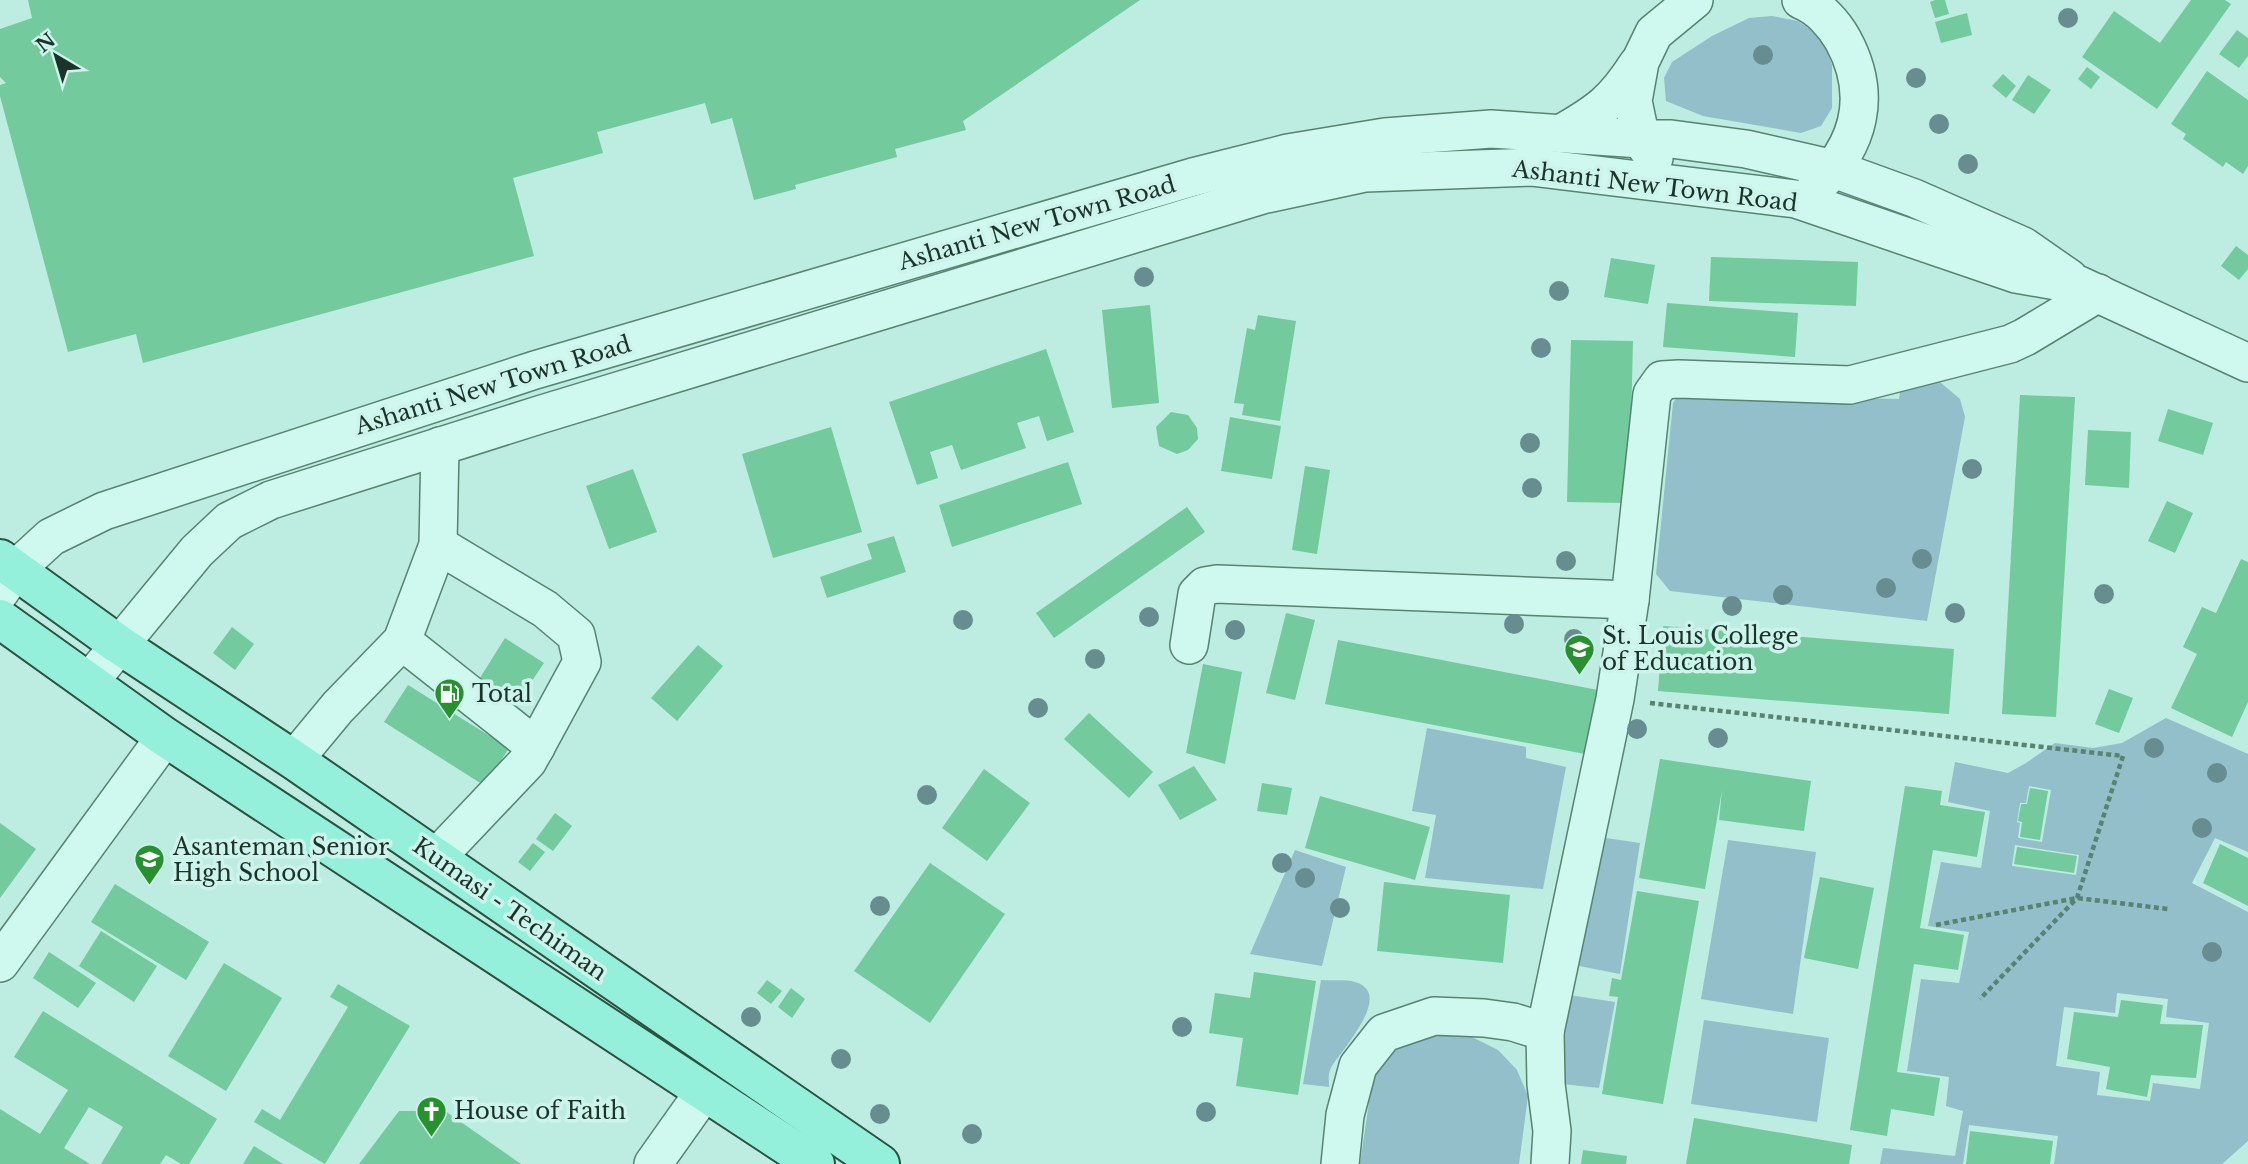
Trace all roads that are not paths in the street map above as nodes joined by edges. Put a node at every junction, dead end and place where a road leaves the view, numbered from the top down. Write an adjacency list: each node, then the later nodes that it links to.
1 (1694, 0): 3 (street)
2 (1810, 1): 4 (street)
3 (1649, 32): 5 (street); 6 (street)
4 (1855, 130): 7 (street); 9 (street)
5 (1562, 133): 6 (street, Ashanti New Town Road); 15 (street, Ashanti New Town Road)
6 (1641, 139): 7 (street, Ashanti New Town Road); 8 (street)
7 (1834, 169): 9 (street, Ashanti New Town Road); 10 (street)
8 (1673, 184): 10 (street, Ashanti New Town Road); 13 (street, Ashanti New Town Road)
9 (1914, 198): 11 (street, Ashanti New Town Road)
10 (1796, 199): 11 (street, Ashanti New Town Road)
11 (2089, 289): 12 (street, Ashanti New Town Road); 16 (street)
12 (2248, 363)
13 (440, 446): 14 (street); 19 (street, Ashanti New Town Road)
14 (438, 545): 18 (street); 23 (street)
15 (5, 573): 19 (main road, Kumasi - Techiman)
16 (1630, 600): 20 (street); 27 (street)
17 (0, 619): 21 (main road, Kumasi - Techiman)
18 (402, 641): 23 (street); 24 (street)
19 (118, 644): 21 (street, Ashanti New Town Road); 24 (main road, Kumasi - Techiman)
20 (1189, 645)
21 (89, 682): 22 (main road, Kumasi - Techiman)
22 (165, 737): 26 (street); 28 (main road, Kumasi - Techiman)
23 (536, 747): 25 (street)
24 (294, 760): 25 (main road, Kumasi - Techiman)
25 (436, 858): 31 (main road, Kumasi - Techiman)
26 (0, 963)
27 (1545, 1032): 32 (street); 33 (street)
28 (705, 1092): 29 (street); 30 (main road, Kumasi - Techiman)
29 (653, 1164)
30 (815, 1164)
31 (880, 1164)
32 (1340, 1164)
33 (1550, 1164)

